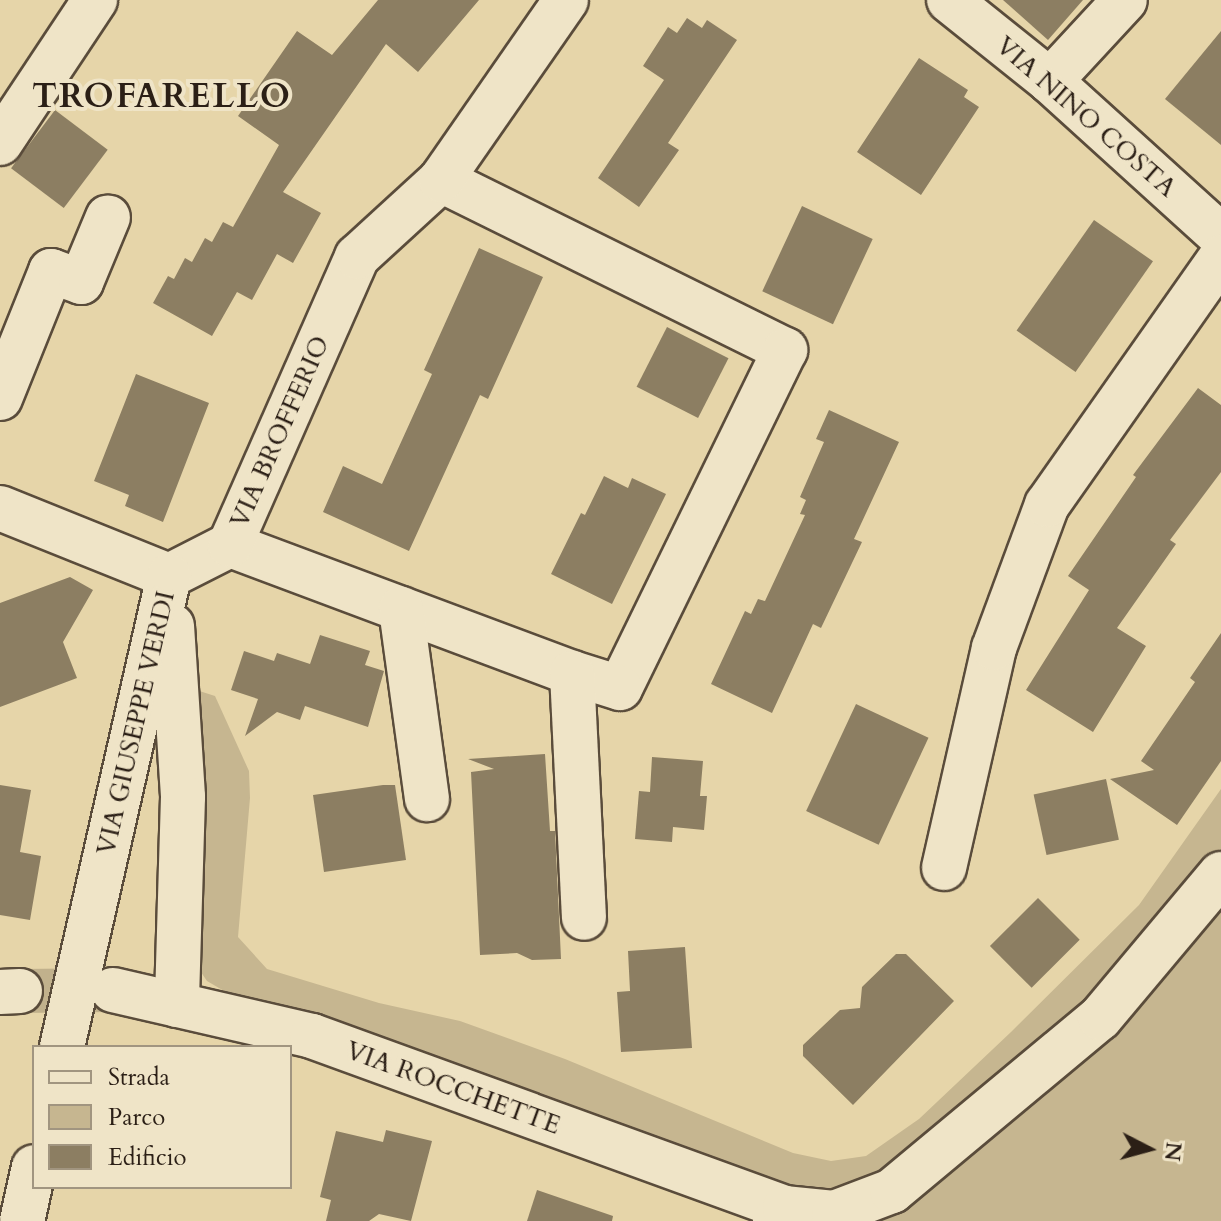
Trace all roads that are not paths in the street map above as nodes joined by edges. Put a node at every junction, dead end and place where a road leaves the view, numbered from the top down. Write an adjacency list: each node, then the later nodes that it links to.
1 (95, 0): 6 (street)
2 (566, 0): 7 (street, VIA BROFFERIO)
3 (949, 0): 5 (street, VIA NINO COSTA)
4 (1125, 0): 5 (street)
5 (1050, 81): 9 (street, VIA NINO COSTA)
6 (0, 143)
7 (441, 180): 13 (street, VIA BROFFERIO); 16 (street)
8 (108, 217): 11 (street)
9 (1221, 236)
10 (1221, 257): 18 (street)
11 (0, 398)
12 (0, 508): 14 (street, VIA GIUSEPPE VERDI)
13 (230, 545): 14 (street, VIA BROFFERIO); 15 (street)
14 (169, 576): 22 (street); 23 (street, VIA GIUSEPPE VERDI)
15 (401, 609): 16 (street); 17 (street)
16 (572, 673): 20 (street)
17 (427, 799)
18 (944, 868)
19 (1221, 874): 25 (street, VIA ROCCHETTE)
20 (584, 918)
21 (113, 990): 22 (street, VIA ROCCHETTE)
22 (177, 1005): 25 (street, VIA ROCCHETTE)
23 (62, 1045)
24 (32, 1176): 26 (street)
25 (780, 1214)
26 (22, 1221)

